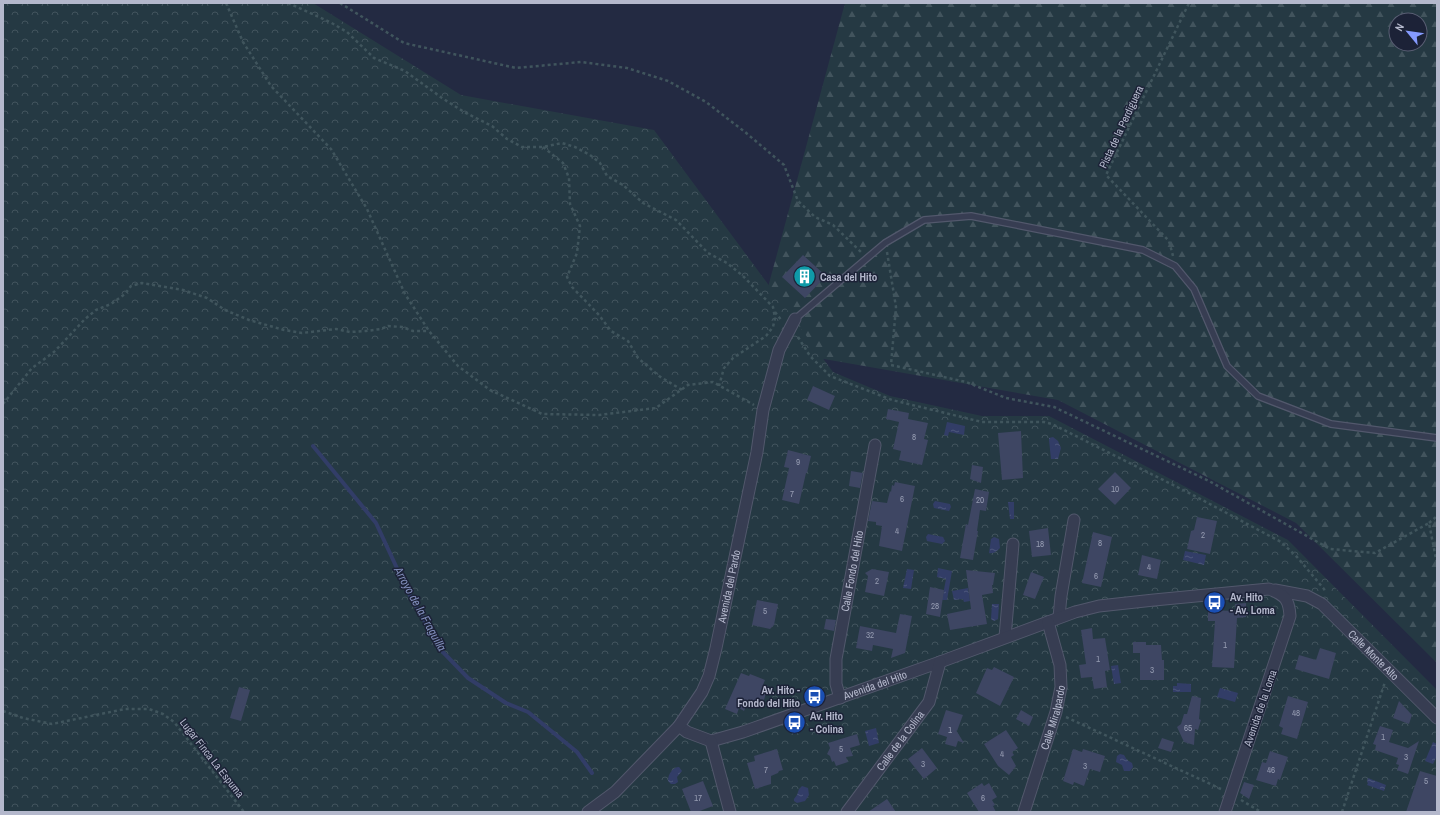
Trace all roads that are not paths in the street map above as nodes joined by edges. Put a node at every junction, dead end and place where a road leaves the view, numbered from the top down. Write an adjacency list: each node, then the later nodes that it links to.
1 (795, 319): 2 (lane); 15 (street, Avenida del Pardo)
2 (1437, 438)
3 (875, 445): 13 (street, Calle Fondo del Hito)
4 (1074, 520): 9 (street)
5 (1013, 544): 11 (street)
6 (1269, 589): 7 (street, Calle Monte Alto); 8 (street, Avenida de la Loma); 9 (street, Avenida del Hito)
7 (1307, 596): 8 (street); 14 (street, Calle Monte Alto)
8 (1290, 616): 21 (street, Avenida de la Loma)
9 (1059, 617): 10 (street, Avenida del Hito)
10 (1048, 622): 11 (street, Avenida del Hito); 20 (street, Calle Miralpardo)
11 (1005, 637): 12 (street, Avenida del Hito)
12 (940, 662): 13 (street, Avenida del Hito); 19 (street, Calle de la Colina)
13 (840, 698): 16 (street, Avenida del Hito)
14 (1437, 718)
15 (679, 726): 16 (street); 17 (street, Avenida del Pardo)
16 (711, 741): 18 (street)
17 (588, 812)
18 (730, 812)
19 (848, 812)
20 (1024, 812)
21 (1225, 812)

